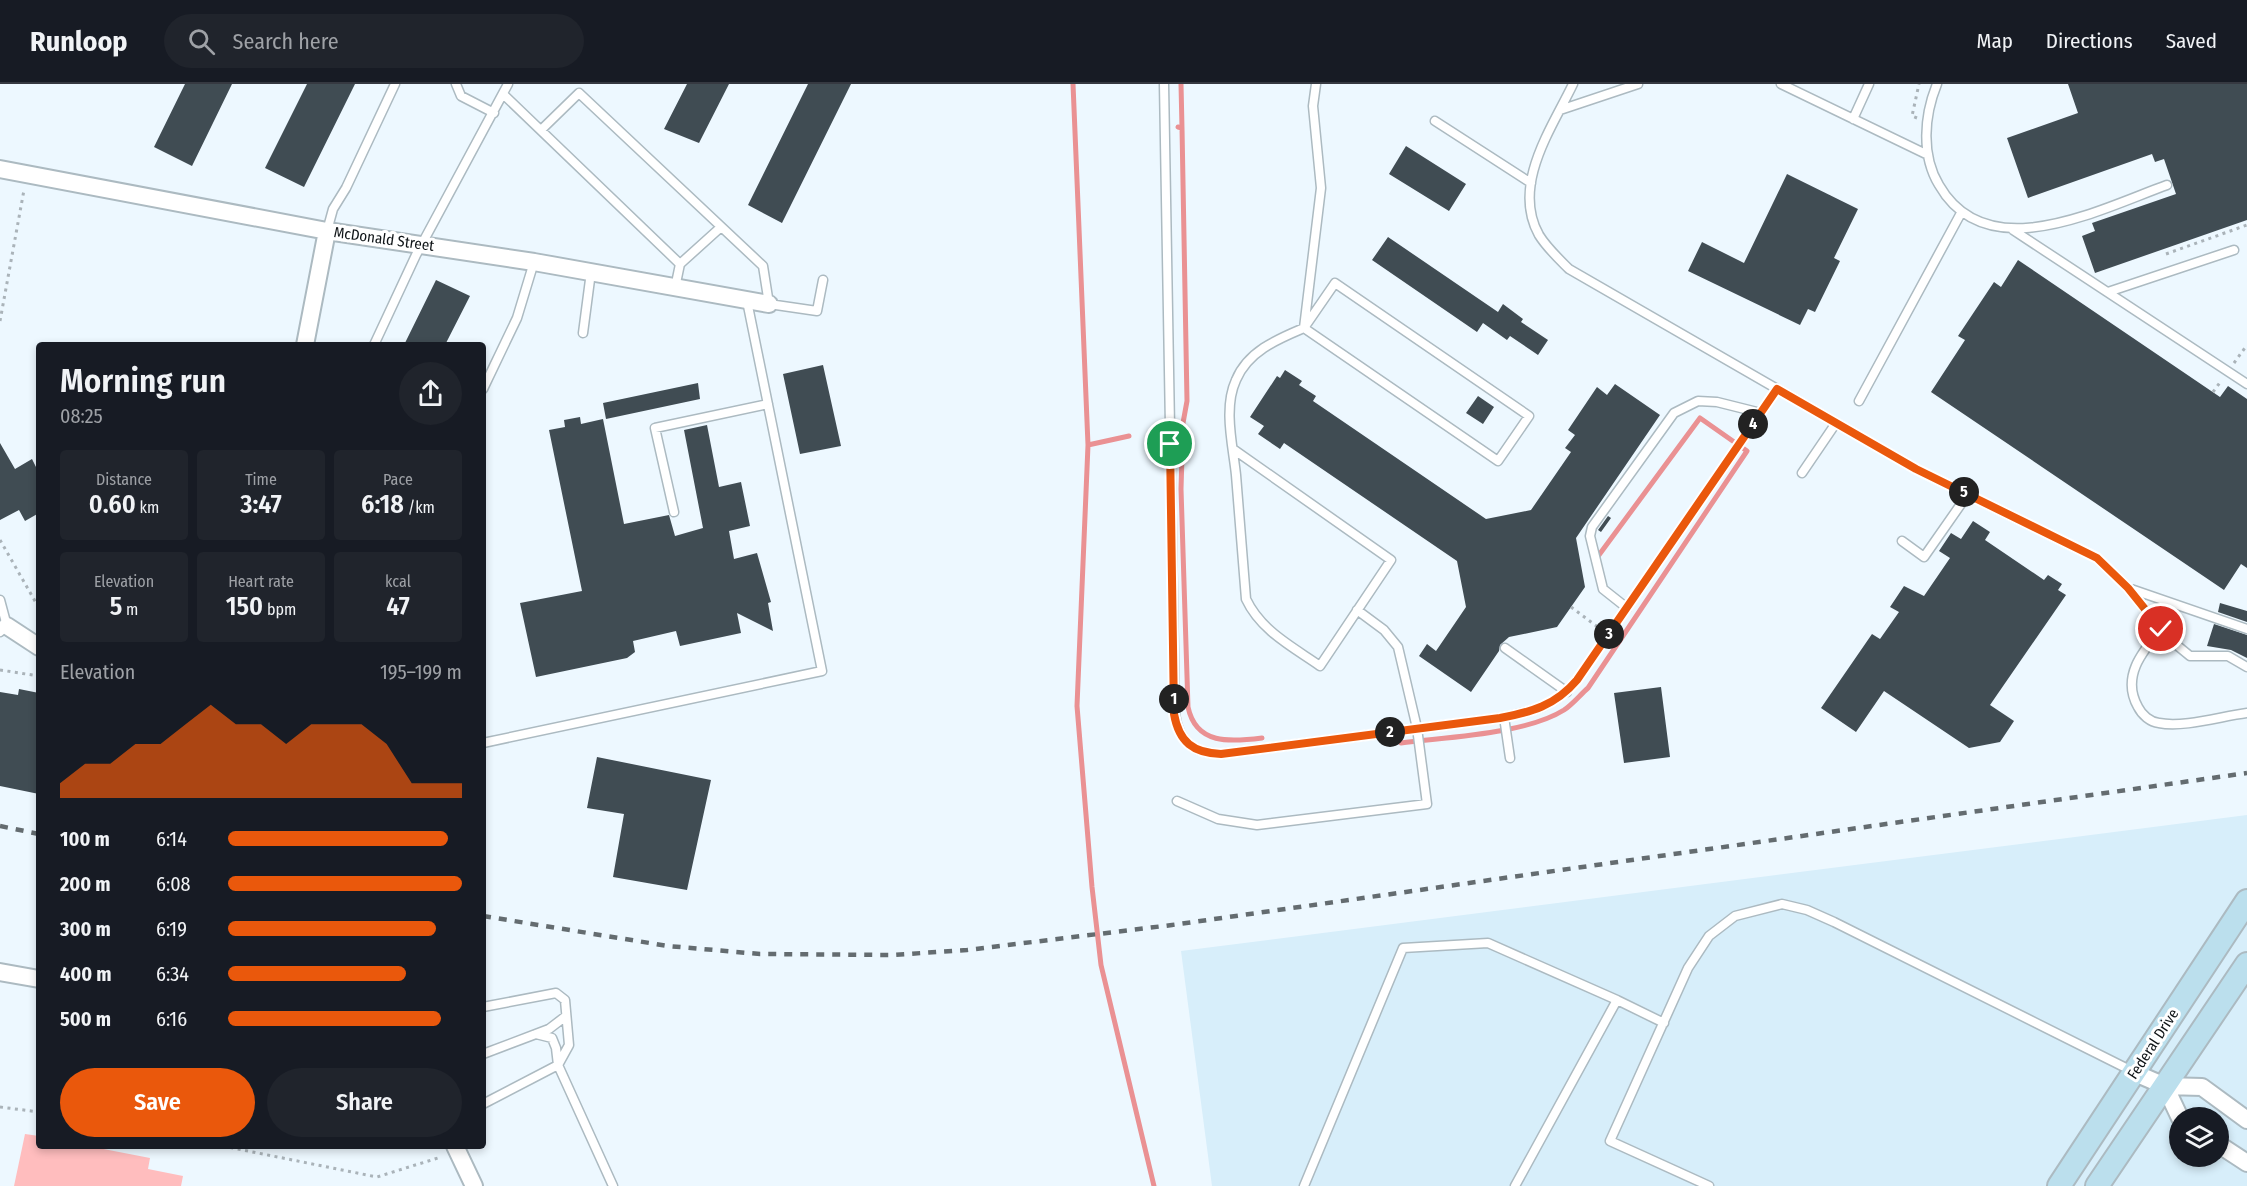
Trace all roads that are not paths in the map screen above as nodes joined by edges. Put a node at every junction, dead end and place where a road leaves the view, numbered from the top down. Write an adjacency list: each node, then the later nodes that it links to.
1 (395, 84): 24 (lane)
2 (456, 84): 13 (lane)
3 (508, 84): 11 (lane)
4 (1164, 84): 65 (lane)
5 (1316, 84): 35 (lane)
6 (1573, 84): 12 (lane)
7 (1638, 84): 12 (lane)
8 (1781, 84): 14 (lane)
9 (1869, 84): 14 (lane)
10 (1937, 84): 17 (lane)
11 (503, 94): 13 (lane); 16 (lane)
12 (1560, 110): 19 (lane)
13 (494, 113): 25 (lane)
14 (1853, 119): 17 (lane)
15 (1435, 121): 19 (lane)
16 (541, 130): 22 (lane); 28 (lane)
17 (1928, 155): 21 (lane)
18 (0, 169): 24 (street, McDonald Street)
19 (1531, 183): 42 (lane)
20 (2167, 185): 23 (lane)
21 (1961, 213): 23 (lane); 43 (lane)
22 (721, 227): 28 (lane); 34 (lane)
23 (2010, 228): 32 (lane)
24 (327, 231): 25 (street, McDonald Street); 37 (street)
25 (422, 243): 27 (street, McDonald Street); 38 (lane)
26 (2234, 250): 32 (lane)
27 (534, 262): 29 (street, McDonald Street); 40 (lane)
28 (680, 264): 31 (lane)
29 (591, 272): 31 (street, McDonald Street); 36 (lane)
30 (823, 280): 34 (lane)
31 (675, 288): 33 (street, McDonald Street)
32 (2108, 292): 39 (lane)
33 (747, 301): 34 (street, McDonald Street); 44 (lane)
34 (769, 304)
35 (1304, 328): 35 (lane); 47 (lane)
36 (583, 333)
37 (306, 342)
38 (375, 342)
39 (2243, 377): 41 (lane)
40 (486, 382)
41 (2247, 384)
42 (1777, 389): 45 (lane); 46 (lane)
43 (1859, 401)
44 (768, 404): 50 (lane); 66 (lane)
45 (1761, 413): 54 (lane); 54 (lane)
46 (1836, 423): 48 (lane); 49 (lane)
47 (1233, 449): 55 (lane); 55 (lane)
48 (1802, 473)
49 (1968, 494): 51 (lane); 52 (lane)
50 (674, 512)
51 (1902, 541)
52 (2128, 588): 57 (lane); 58 (lane)
53 (0, 600): 56 (lane)
54 (1627, 608): 62 (lane)
55 (1357, 610): 65 (lane)
56 (3, 629): 59 (street)
57 (2161, 629): 61 (lane); 63 (lane)
58 (2247, 629)
59 (36, 646)
60 (1505, 648): 62 (lane)
61 (2247, 668)
62 (1567, 692): 64 (lane)
63 (2247, 713)
64 (1504, 717): 65 (lane); 67 (lane)
65 (1417, 728): 68 (lane)
66 (486, 742)
67 (1510, 758)
68 (1177, 801)
69 (2247, 901): 80 (main road, Federal Drive)
70 (2247, 964): 81 (main road)
71 (0, 972): 72 (street)
72 (36, 978)
73 (1617, 1000): 76 (lane); 90 (lane); 91 (lane)
74 (486, 1006): 75 (lane)
75 (566, 1016): 77 (lane); 79 (lane)
76 (1664, 1023): 80 (lane); 92 (lane)
77 (536, 1034): 78 (lane); 79 (lane)
78 (486, 1053)
79 (558, 1065): 82 (lane); 89 (lane)
80 (2135, 1073): 81 (street); 93 (main road, Federal Drive)
81 (2165, 1086): 83 (street); 84 (street); 94 (main road)
82 (486, 1102)
83 (2175, 1107)
84 (2247, 1120)
85 (450, 1151): 88 (street)
86 (2229, 1151): 87 (street)
87 (2247, 1163)
88 (474, 1186)
89 (613, 1186)
90 (1304, 1186)
91 (1515, 1186)
92 (1709, 1186)
93 (2058, 1186)
94 (2097, 1186)

